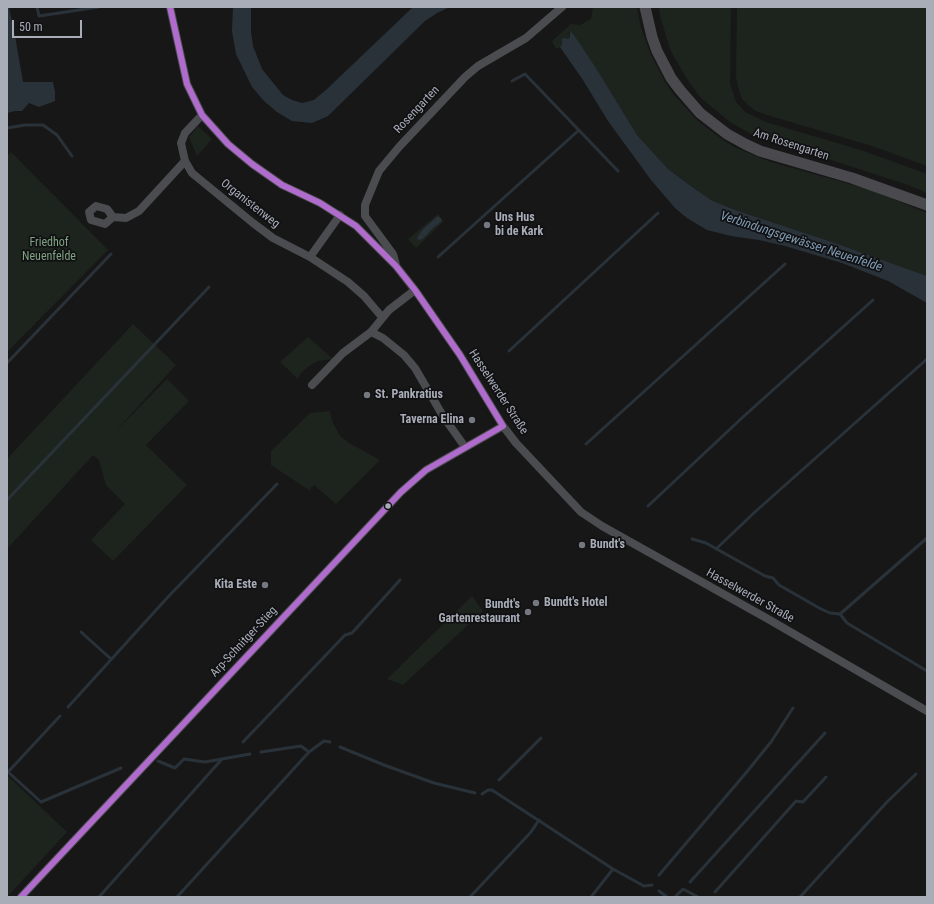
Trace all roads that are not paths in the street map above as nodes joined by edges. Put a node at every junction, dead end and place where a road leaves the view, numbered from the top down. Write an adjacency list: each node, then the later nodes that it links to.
1 (170, 7): 4 (street, Hasselwerder Straße)
2 (562, 7): 10 (street, Rosengarten)
3 (645, 7): 6 (main road, Am Rosengarten)
4 (202, 115): 5 (street, Organistenweg); 7 (street, Hasselwerder Straße)
5 (185, 161): 8 (street); 9 (street, Organistenweg)
6 (927, 205)
7 (340, 215): 9 (street); 10 (street, Hasselwerder Straße)
8 (113, 217)
9 (310, 257): 12 (street, Organistenweg)
10 (396, 266): 11 (street, Hasselwerder Straße)
11 (415, 290): 12 (street); 15 (street, Hasselwerder Straße)
12 (382, 317): 13 (street)
13 (371, 332): 14 (street); 16 (street)
14 (312, 385)
15 (503, 426): 16 (street, Arp-Schnitger-Stieg); 17 (street, Hasselwerder Straße)
16 (465, 448): 18 (street, Arp-Schnitger-Stieg)
17 (927, 711)
18 (21, 897)

